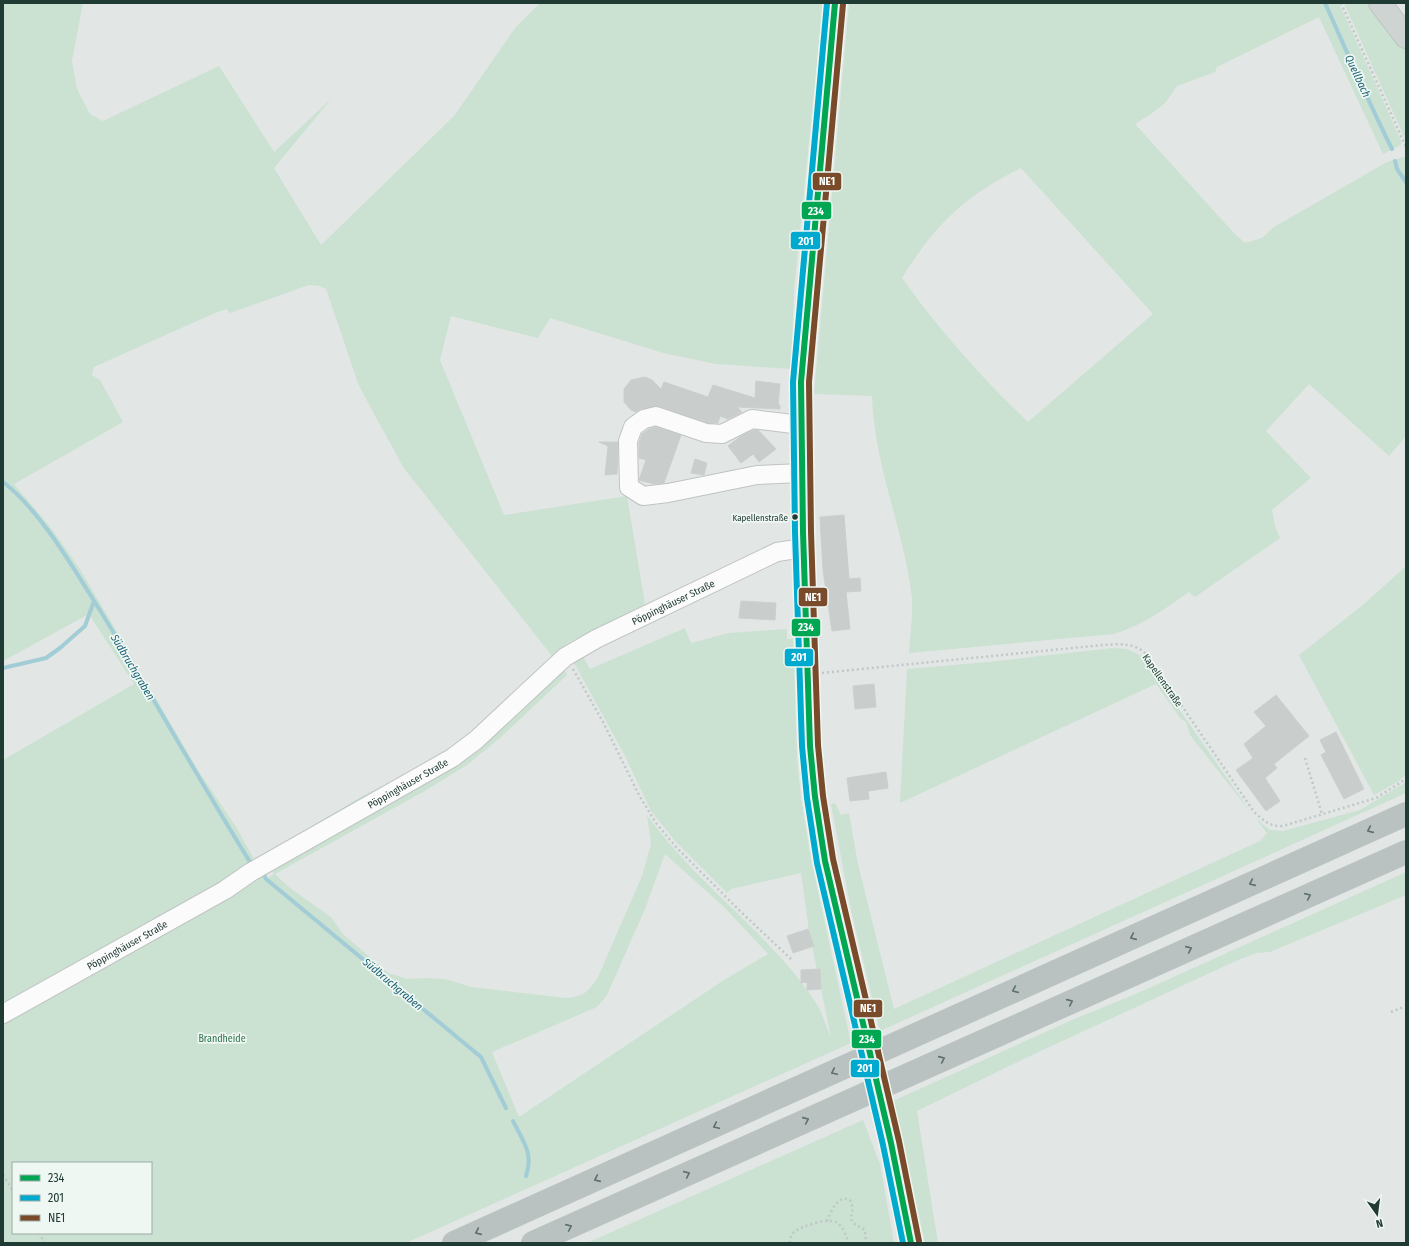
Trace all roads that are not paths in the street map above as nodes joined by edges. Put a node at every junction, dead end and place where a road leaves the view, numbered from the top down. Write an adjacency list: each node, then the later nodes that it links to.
1 (835, 3): 4 (street)
2 (1380, 3): 3 (main road)
3 (1406, 37)
4 (801, 425): 5 (street); 5 (street)
5 (802, 473): 6 (street)
6 (803, 548): 9 (street, Pöppinghäuser Straße); 12 (street, bridge)
7 (1406, 814): 10 (highway, one-way to 10)
8 (1406, 852): 11 (highway, one-way to 8)
9 (3, 1014)
10 (454, 1243)
11 (533, 1243)
12 (911, 1243)

